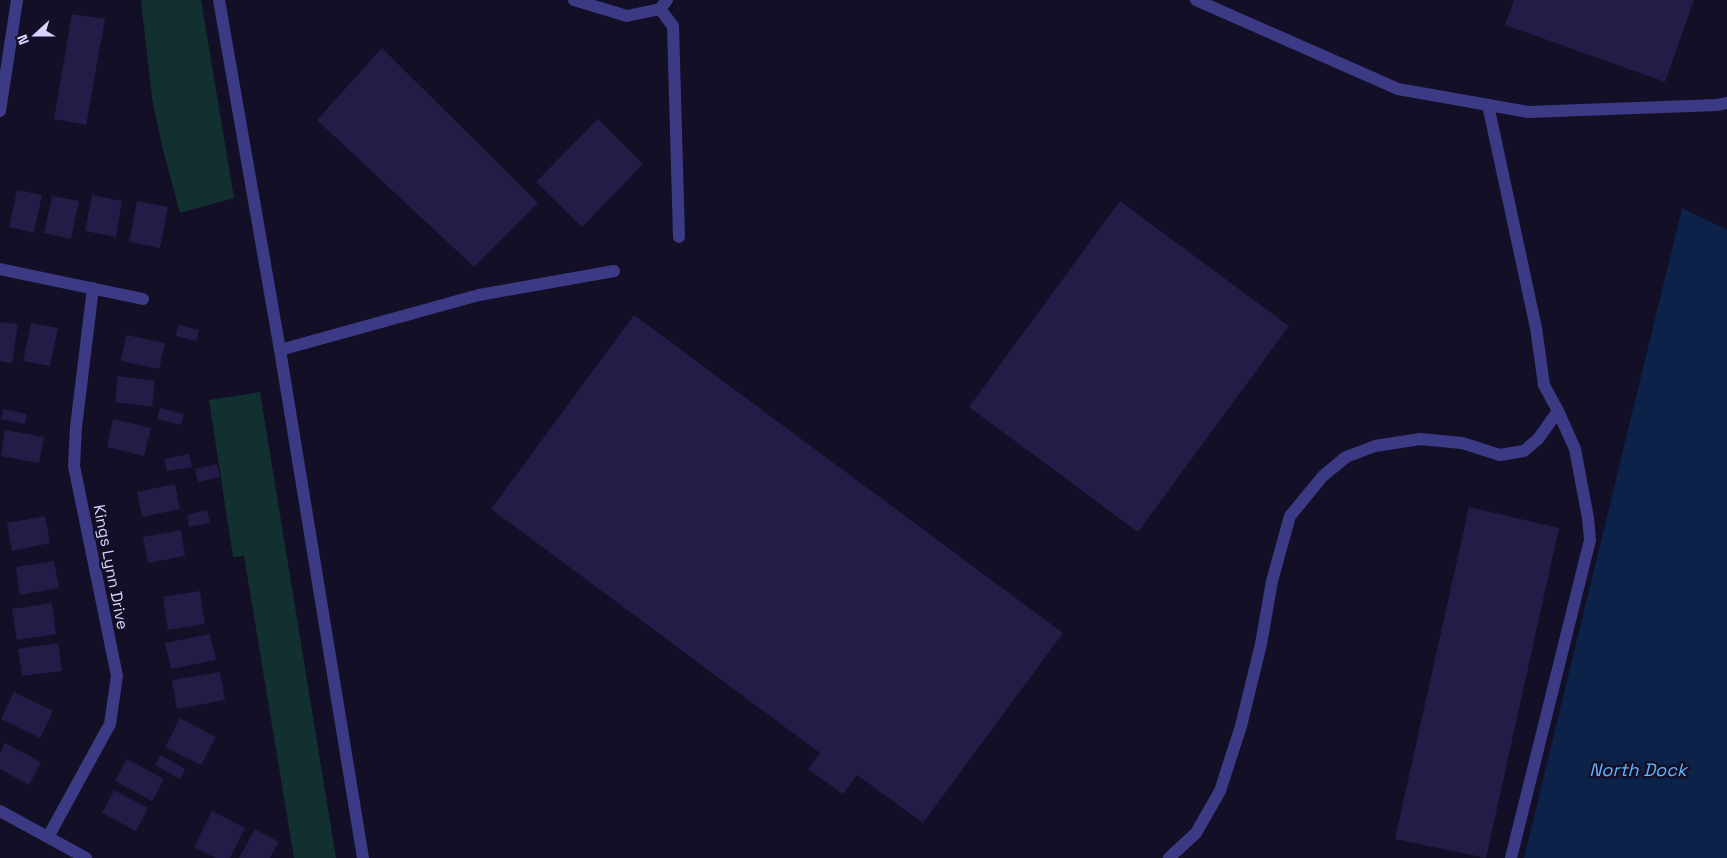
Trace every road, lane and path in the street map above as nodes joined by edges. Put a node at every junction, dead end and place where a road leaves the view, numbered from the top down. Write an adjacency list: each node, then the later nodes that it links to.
1 (17, 0): 8 (street)
2 (219, 0): 14 (street)
3 (574, 0): 5 (street)
4 (1196, 0): 7 (street)
5 (664, 5): 9 (street)
6 (1727, 103): 7 (street)
7 (1488, 105): 15 (street)
8 (0, 110)
9 (679, 237)
10 (0, 269): 12 (street)
11 (614, 271): 14 (street)
12 (93, 288): 13 (street); 17 (street, Kings Lynn Drive)
13 (143, 299)
14 (280, 350): 19 (street)
15 (1558, 411): 20 (street); 21 (street)
16 (0, 811): 17 (street)
17 (48, 837): 18 (street)
18 (86, 858)
19 (363, 858)
20 (1169, 858)
21 (1511, 858)

